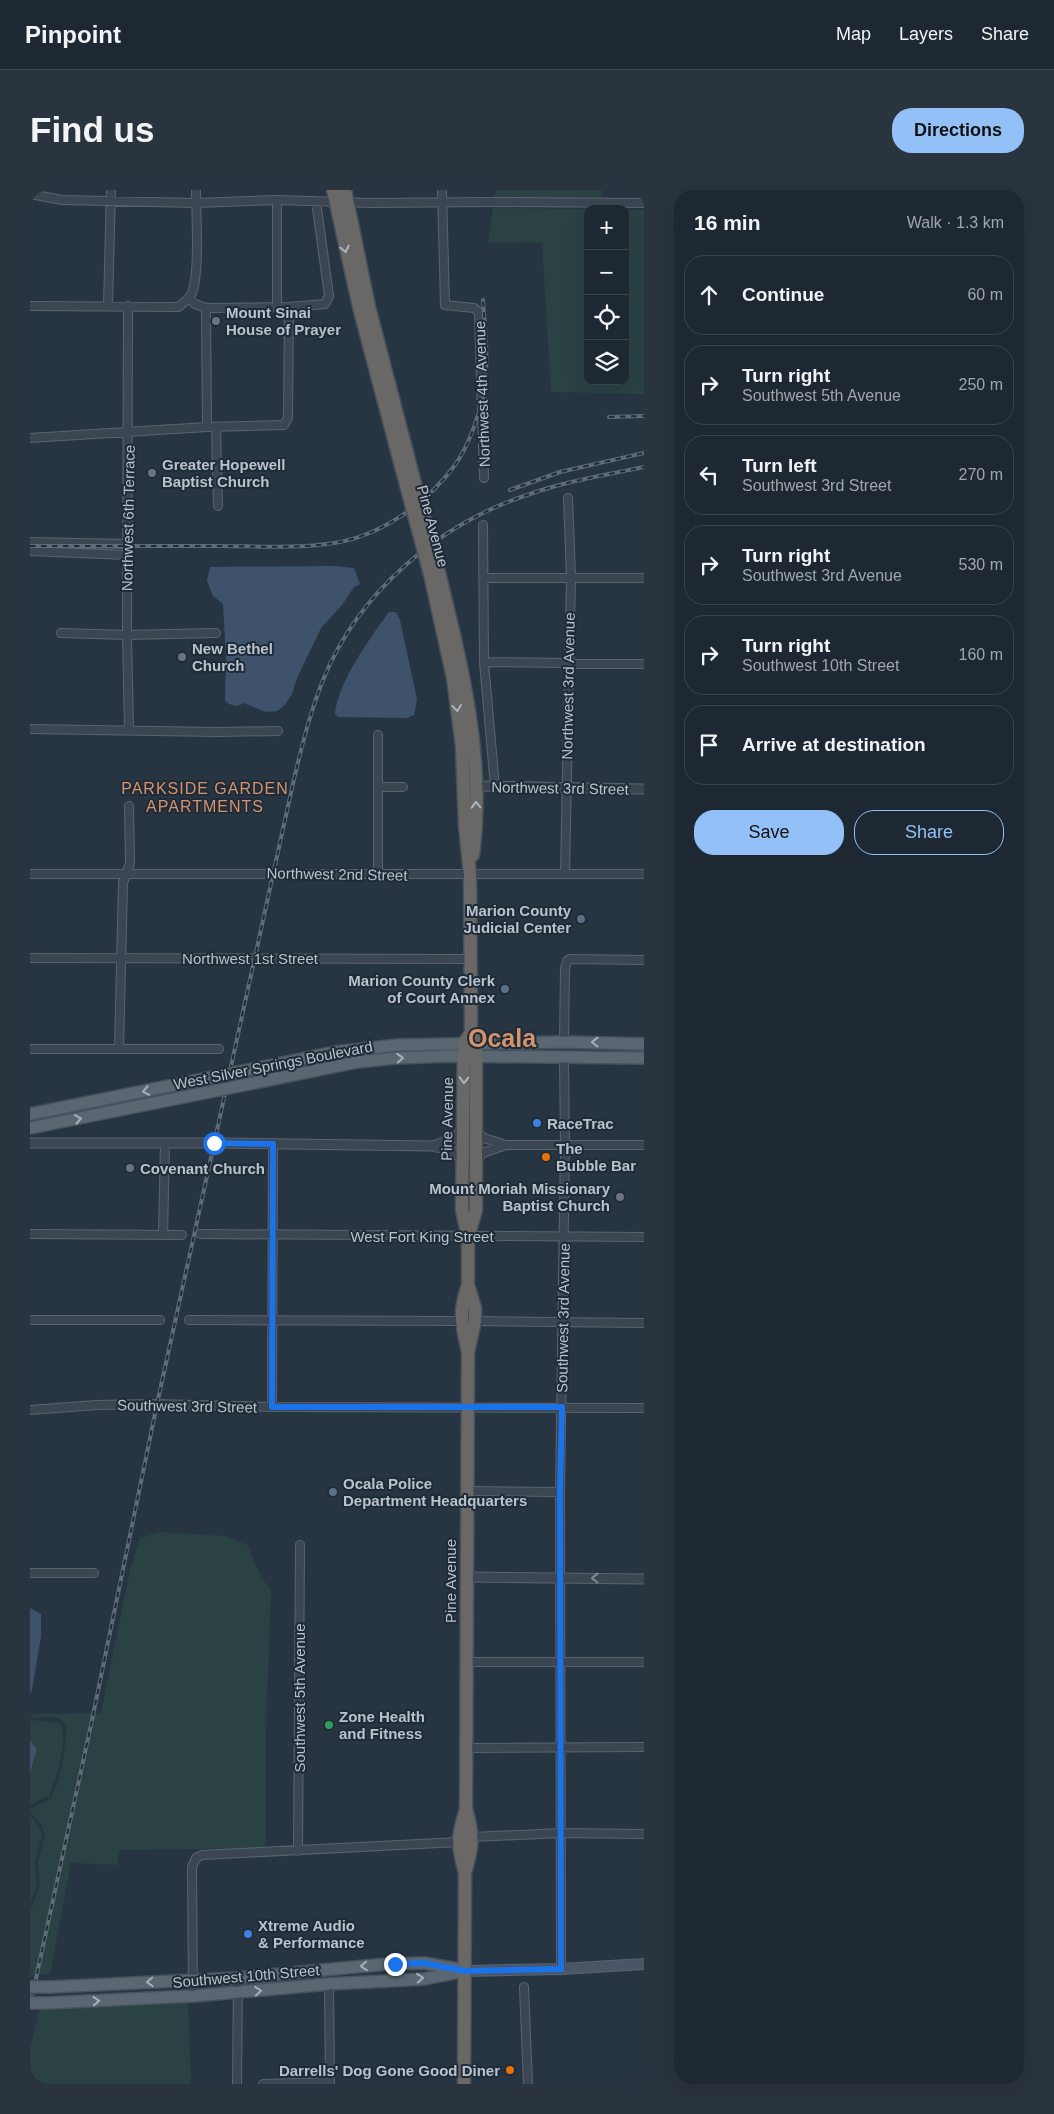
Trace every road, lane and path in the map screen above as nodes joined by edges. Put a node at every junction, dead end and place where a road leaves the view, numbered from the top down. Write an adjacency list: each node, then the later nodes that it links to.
1 (111, 190): 6 (street)
2 (196, 190): 9 (street)
3 (442, 190): 10 (street, Northwest 4th Avenue)
4 (30, 194): 6 (street)
5 (340, 196): 8 (street); 10 (street); 31 (highway, Pine Avenue, bridge)
6 (111, 200): 9 (street); 14 (street)
7 (277, 200): 8 (street); 9 (street); 16 (street)
8 (316, 201): 17 (street)
9 (196, 203): 12 (street)
10 (442, 203): 11 (street); 23 (street, Northwest 4th Avenue)
11 (644, 203)
12 (187, 300): 15 (street); 18 (street)
13 (30, 306): 14 (street)
14 (108, 306): 15 (street)
15 (128, 306): 21 (street, Northwest 6th Terrace)
16 (277, 307): 17 (street); 18 (street)
17 (289, 307): 20 (street)
18 (206, 308): 19 (street)
19 (207, 427): 20 (street); 21 (street)
20 (216, 427): 25 (street)
21 (128, 432): 22 (street); 28 (street, Northwest 6th Terrace)
22 (30, 438)
23 (484, 478)
24 (568, 498): 32 (street, Northwest 3rd Avenue)
25 (218, 506)
26 (483, 525): 33 (street)
27 (30, 542): 28 (street)
28 (127, 544): 30 (street, Northwest 6th Terrace)
29 (30, 551): 30 (street)
30 (127, 555): 37 (street, Northwest 6th Terrace)
31 (434, 572): 45 (highway, Pine Avenue); 57 (highway, Pine Avenue, one-way to 57)
32 (571, 577): 33 (street); 34 (street); 39 (street, Northwest 3rd Avenue)
33 (484, 578): 38 (street)
34 (644, 578)
35 (61, 633): 37 (street)
36 (216, 633): 37 (street)
37 (127, 635): 42 (street, Northwest 6th Terrace)
38 (484, 662): 39 (street); 48 (street)
39 (570, 664): 40 (street); 49 (street, Northwest 3rd Avenue)
40 (644, 664)
41 (30, 729): 42 (street)
42 (129, 730): 43 (street)
43 (278, 731)
44 (378, 735): 46 (street)
45 (476, 786): 48 (street, Northwest 3rd Street); 57 (highway, Pine Avenue, one-way to 45)
46 (378, 787): 47 (street); 56 (street)
47 (402, 787)
48 (495, 787): 49 (street, Northwest 3rd Street)
49 (566, 789): 50 (street, Northwest 3rd Street); 54 (street, Northwest 3rd Avenue)
50 (644, 789)
51 (130, 806): 53 (street)
52 (30, 874): 53 (street, Northwest 2nd Street)
53 (126, 874): 56 (street, Northwest 2nd Street); 58 (street)
54 (565, 874): 55 (street, Northwest 2nd Street); 57 (street, Northwest 2nd Street)
55 (644, 874)
56 (378, 875): 57 (street, Northwest 2nd Street)
57 (470, 875): 60 (highway, Pine Avenue)
58 (121, 957): 59 (street, Northwest 1st Street); 60 (street, Northwest 1st Street); 67 (street)
59 (30, 958)
60 (470, 959): 62 (highway, Pine Avenue)
61 (644, 960): 63 (street)
62 (471, 1040): 63 (main road, West Silver Springs Boulevard); 69 (highway, Pine Avenue); 73 (main road, West Silver Springs Boulevard, one-way to 73, bridge)
63 (564, 1042): 64 (main road, West Silver Springs Boulevard, one-way to 63)
64 (644, 1044)
65 (644, 1048): 71 (main road)
66 (30, 1049): 67 (street)
67 (120, 1049): 68 (street)
68 (219, 1049)
69 (470, 1056): 70 (main road, West Silver Springs Boulevard); 74 (main road, West Silver Springs Boulevard, one-way to 69, bridge); 75 (highway, Pine Avenue, one-way to 75); 76 (highway, Pine Avenue)
70 (564, 1057): 71 (main road, West Silver Springs Boulevard); 81 (street, Southwest 3rd Avenue)
71 (607, 1057): 72 (main road, West Silver Springs Boulevard)
72 (644, 1058)
73 (30, 1114)
74 (30, 1128)
75 (462, 1130): 83 (street); 84 (highway, Pine Avenue)
76 (476, 1132): 80 (street); 85 (highway, Pine Avenue)
77 (165, 1142): 78 (street); 79 (street); 88 (street)
78 (30, 1143)
79 (273, 1144): 83 (street); 90 (street)
80 (506, 1145): 81 (street); 85 (street)
81 (566, 1145): 82 (street); 91 (street, Southwest 3rd Avenue)
82 (644, 1145)
83 (432, 1146): 84 (street)
84 (462, 1158): 93 (highway, Pine Avenue)
85 (476, 1160): 93 (highway, Pine Avenue)
86 (30, 1234): 88 (street)
87 (200, 1234): 90 (street, West Fort King Street)
88 (163, 1235): 89 (street)
89 (182, 1235)
90 (272, 1235): 93 (street, West Fort King Street); 98 (street)
91 (564, 1236): 92 (street, West Fort King Street); 93 (street, West Fort King Street); 101 (street, Southwest 3rd Avenue)
92 (644, 1236)
93 (468, 1237): 94 (highway, Pine Avenue)
94 (468, 1285): 99 (highway, Pine Avenue); 100 (highway, Pine Avenue)
95 (30, 1320): 96 (street)
96 (160, 1320)
97 (189, 1320): 98 (street)
98 (271, 1320): 99 (street); 105 (street)
99 (461, 1321): 103 (highway, Pine Avenue)
100 (474, 1321): 101 (street); 103 (highway, Pine Avenue)
101 (563, 1322): 102 (street); 106 (street, Southwest 3rd Avenue)
102 (644, 1323)
103 (468, 1352): 104 (highway, Pine Avenue)
104 (468, 1406): 105 (street, Southwest 3rd Street); 106 (street, Southwest 3rd Street); 109 (highway, Pine Avenue)
105 (272, 1407): 108 (street, Southwest 3rd Street)
106 (562, 1407): 107 (street, Southwest 3rd Street); 110 (street, Southwest 3rd Avenue)
107 (644, 1408)
108 (30, 1410)
109 (467, 1491): 110 (street); 114 (highway, Pine Avenue)
110 (560, 1492): 115 (street, Southwest 3rd Avenue)
111 (300, 1545): 128 (street, Southwest 5th Avenue)
112 (30, 1573): 113 (street)
113 (94, 1573)
114 (467, 1577): 115 (street); 117 (highway, Pine Avenue)
115 (562, 1578): 116 (street, one-way to 115); 118 (street, Southwest 3rd Avenue)
116 (644, 1579)
117 (466, 1662): 118 (street); 122 (highway, Pine Avenue)
118 (561, 1662): 119 (street); 120 (street, Southwest 3rd Avenue)
119 (644, 1662)
120 (561, 1746): 121 (street); 122 (street); 124 (street, Southwest 3rd Avenue)
121 (644, 1747)
122 (466, 1748): 123 (highway, Pine Avenue)
123 (466, 1810): 126 (highway, Pine Avenue); 127 (highway, Pine Avenue)
124 (561, 1834): 125 (street); 126 (street); 132 (street, Southwest 3rd Avenue)
125 (644, 1834)
126 (472, 1837): 129 (highway, Pine Avenue)
127 (459, 1842): 128 (street); 129 (highway, Pine Avenue)
128 (298, 1851): 135 (street)
129 (465, 1873): 133 (highway, Pine Avenue)
130 (644, 1956): 131 (street)
131 (644, 1964): 132 (main road, Southwest 10th Street)
132 (561, 1969): 133 (main road, Southwest 10th Street)
133 (465, 1971): 134 (main road, Southwest 10th Street, one-way to 134); 136 (main road, Southwest 10th Street, one-way to 133); 145 (highway, Pine Avenue)
134 (238, 1978): 135 (main road, Southwest 10th Street); 139 (street)
135 (192, 1980): 137 (main road, Southwest 10th Street, one-way to 137, bridge); 140 (street)
136 (329, 1984): 139 (main road, Southwest 10th Street, one-way to 136); 142 (street)
137 (30, 1987)
138 (524, 1988): 146 (street)
139 (238, 1993): 140 (main road, Southwest 10th Street); 143 (street)
140 (193, 1996): 141 (main road, Southwest 10th Street, one-way to 140, bridge)
141 (30, 2003)
142 (330, 2083): 144 (street)
143 (238, 2084)
144 (263, 2084)
145 (464, 2084)
146 (528, 2084)

